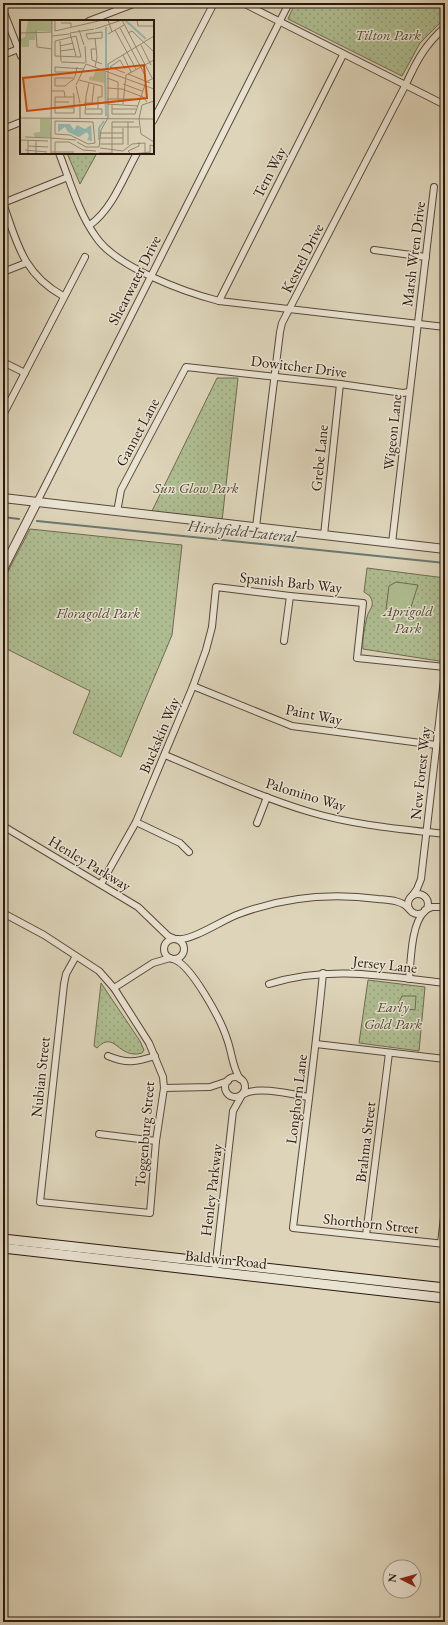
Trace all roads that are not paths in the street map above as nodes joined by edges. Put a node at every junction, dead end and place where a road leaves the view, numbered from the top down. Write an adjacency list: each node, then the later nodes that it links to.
1 (136, 3): 6 (street)
2 (214, 3): 14 (street)
3 (243, 3): 7 (street)
4 (289, 3): 7 (street, Shearwater Drive)
5 (3, 10): 9 (street)
6 (92, 20)
7 (280, 22): 11 (street); 28 (street, Shearwater Drive)
8 (445, 27): 12 (street, Kestrel Drive)
9 (20, 48): 10 (street)
10 (3, 55)
11 (343, 55): 12 (street); 30 (street, Tern Way)
12 (406, 84): 13 (street); 31 (street, Kestrel Drive)
13 (445, 105)
14 (154, 119)
15 (20, 122): 16 (street)
16 (3, 129)
17 (59, 154): 19 (street)
18 (136, 154): 22 (street)
19 (68, 177): 21 (street); 22 (street)
20 (434, 187): 25 (street, Marsh Wren Drive)
21 (3, 203): 26 (street)
22 (90, 225): 28 (street)
23 (374, 250): 25 (street)
24 (84, 257): 29 (street)
25 (426, 257): 32 (street, Marsh Wren Drive)
26 (26, 263): 27 (street); 29 (street)
27 (3, 272)
28 (152, 276): 30 (street); 42 (street, Shearwater Drive)
29 (63, 296): 36 (street)
30 (219, 301): 31 (street)
31 (290, 310): 32 (street); 37 (street, Kestrel Drive)
32 (418, 324): 33 (street); 39 (street, Wigeon Lane)
33 (445, 327)
34 (3, 362): 36 (street)
35 (186, 367): 37 (street, Dowitcher Drive); 43 (street, Gannet Lane)
36 (25, 373): 40 (street)
37 (274, 376): 38 (street, Dowitcher Drive); 44 (street, Kestrel Drive)
38 (340, 384): 39 (street, Dowitcher Drive); 45 (street, Grebe Lane)
39 (409, 392): 46 (street, Wigeon Lane)
40 (3, 415)
41 (3, 498): 42 (street)
42 (37, 502): 43 (street); 48 (street, Shearwater Drive)
43 (117, 512): 44 (street)
44 (256, 527): 45 (street)
45 (324, 535): 46 (street)
46 (392, 543): 47 (street)
47 (445, 549)
48 (3, 569)
49 (216, 587): 50 (street, Spanish Barb Way); 54 (street, Buckskin Way)
50 (290, 596): 51 (street); 52 (street, Spanish Barb Way)
51 (284, 641)
52 (445, 667)
53 (445, 671): 55 (street, New Forest Way)
54 (193, 686): 55 (street, Paint Way); 56 (street, Buckskin Way)
55 (436, 745): 61 (street, New Forest Way)
56 (165, 755): 57 (street, Palomino Way); 58 (street, Buckskin Way)
57 (267, 797): 59 (street); 61 (street, Palomino Way)
58 (136, 822): 63 (street); 65 (street, Buckskin Way)
59 (257, 823)
60 (3, 826): 65 (street, Henley Parkway)
61 (426, 832): 62 (street, Palomino Way); 64 (street, New Forest Way)
62 (445, 834)
63 (189, 852)
64 (421, 879): 66 (street, New Forest Way); 67 (street, New Forest Way)
65 (100, 884): 73 (street, Henley Parkway)
66 (411, 896): 67 (street); 68 (street); 70 (street)
67 (425, 897): 69 (street); 71 (street)
68 (394, 901): 70 (street); 75 (street)
69 (444, 906): 71 (street)
70 (410, 909): 71 (street); 74 (street)
71 (424, 911): 74 (street)
72 (3, 913): 79 (street, Toggenburg Street)
73 (160, 927): 76 (street, Henley Parkway); 77 (street)
74 (415, 929): 84 (street)
75 (196, 935): 76 (street); 78 (street)
76 (176, 939): 77 (street); 78 (street)
77 (164, 948): 80 (street); 81 (street)
78 (184, 950): 80 (street); 82 (street)
79 (76, 956): 87 (street, Toggenburg Street); 106 (street, Nubian Street)
80 (172, 958): 81 (street); 82 (street)
81 (153, 962): 87 (street)
82 (187, 968): 93 (street)
83 (323, 973): 84 (street, Jersey Lane); 85 (street, Jersey Lane); 88 (street, Longhorn Lane)
84 (409, 979): 86 (street, Jersey Lane)
85 (269, 984)
86 (445, 984)
87 (114, 988): 91 (street, Toggenburg Street)
88 (316, 1044): 89 (street); 101 (street, Longhorn Lane)
89 (389, 1053): 92 (street); 108 (street, Brahma Street)
90 (108, 1056): 91 (street)
91 (155, 1056): 97 (street, Toggenburg Street)
92 (445, 1060)
93 (233, 1064): 94 (street); 95 (street)
94 (228, 1080): 95 (street); 96 (street); 99 (street)
95 (242, 1080): 98 (street); 100 (street)
96 (210, 1087): 97 (street); 99 (street)
97 (164, 1088): 104 (street, Toggenburg Street)
98 (260, 1090): 100 (street); 101 (street)
99 (227, 1094): 100 (street); 102 (street, Henley Parkway)
100 (242, 1095): 102 (street, Henley Parkway)
101 (308, 1096): 107 (street, Longhorn Lane)
102 (233, 1111): 112 (street, Henley Parkway)
103 (98, 1134): 104 (street)
104 (156, 1140): 106 (street, Toggenburg Street)
105 (445, 1209): 110 (street)
106 (150, 1213)
107 (293, 1228): 108 (street, Shorthorn Street)
108 (366, 1235): 110 (street, Shorthorn Street)
109 (3, 1239): 112 (main road, Baldwin Road)
110 (443, 1243)
111 (3, 1248): 112 (main road, Baldwin Road)
112 (215, 1267): 113 (main road, Baldwin Road); 114 (main road, Baldwin Road)
113 (318, 1274): 114 (main road); 115 (main road, Baldwin Road)
114 (272, 1278): 116 (main road, Baldwin Road)
115 (445, 1288)
116 (445, 1298)

